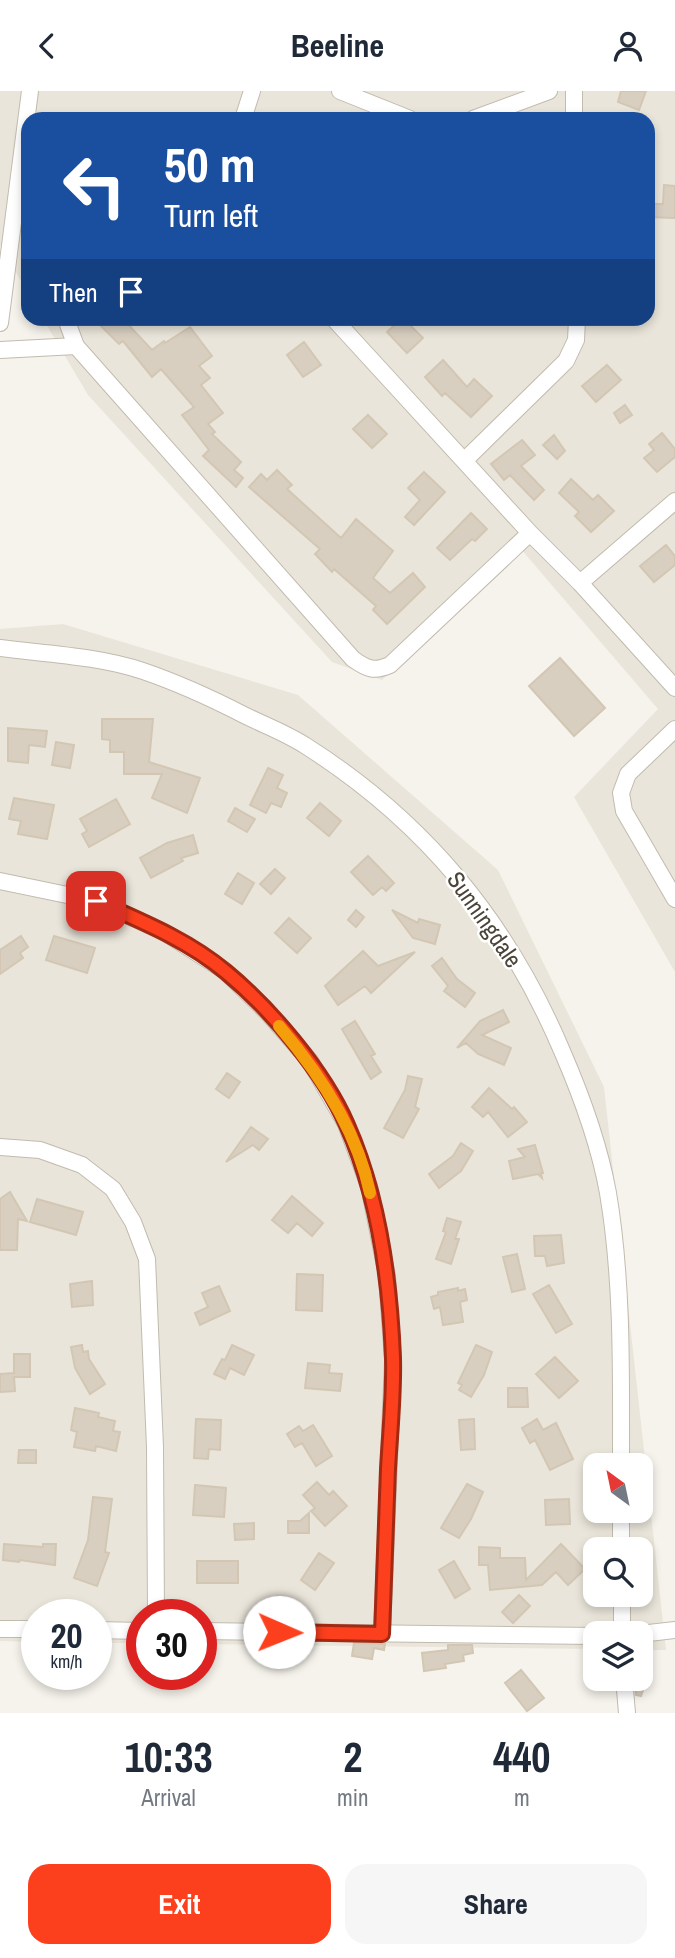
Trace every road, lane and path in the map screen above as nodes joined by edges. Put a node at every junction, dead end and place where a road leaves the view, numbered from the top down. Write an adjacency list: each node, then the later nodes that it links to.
1 (30, 91): 6 (street)
2 (252, 91): 7 (street)
3 (340, 91): 8 (street)
4 (549, 91): 9 (street)
5 (574, 91): 10 (street)
6 (27, 112)
7 (245, 112)
8 (392, 112)
9 (491, 112)
10 (574, 112)
11 (21, 155): 12 (street)
12 (17, 183): 13 (street); 14 (street)
13 (21, 194)
14 (0, 323)
15 (69, 326): 18 (street)
16 (341, 326): 20 (street)
17 (577, 326): 20 (street)
18 (76, 346): 19 (street); 22 (street)
19 (0, 350)
20 (465, 460): 22 (street)
21 (675, 501): 23 (street)
22 (530, 533): 23 (street)
23 (580, 583): 25 (street)
24 (0, 648): 30 (street, Sunningdale)
25 (675, 688)
26 (675, 729): 28 (street)
27 (0, 881): 37 (street)
28 (675, 899)
29 (0, 1147): 31 (street)
30 (621, 1453)
31 (156, 1599)
32 (0, 1629): 33 (street)
33 (21, 1629)
34 (675, 1630): 36 (street)
35 (217, 1631): 37 (street)
36 (653, 1633)
37 (382, 1634): 38 (street)
38 (583, 1636)
39 (625, 1691): 40 (street)
40 (627, 1713)

